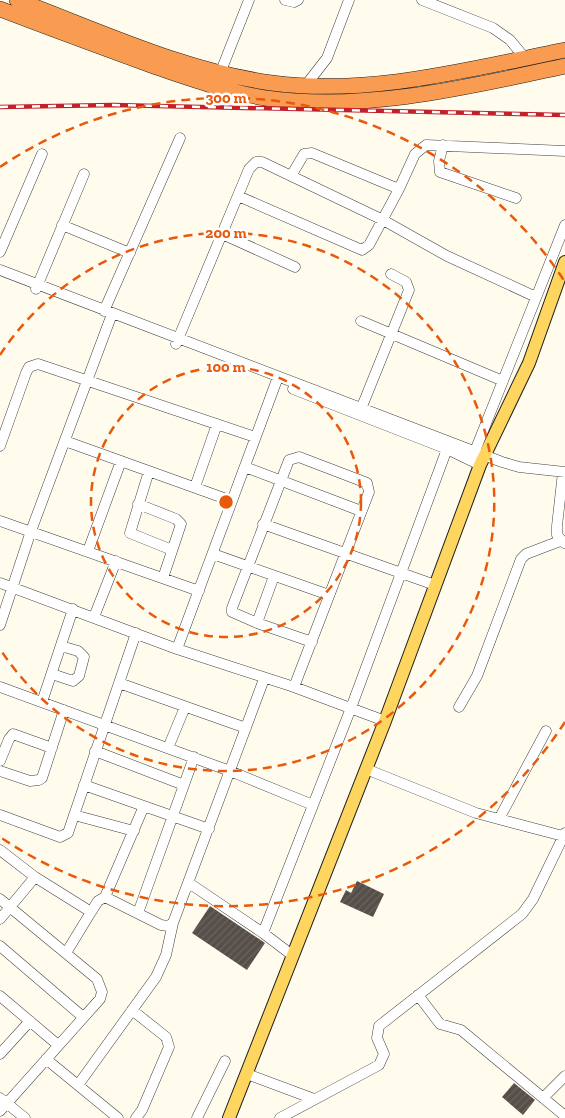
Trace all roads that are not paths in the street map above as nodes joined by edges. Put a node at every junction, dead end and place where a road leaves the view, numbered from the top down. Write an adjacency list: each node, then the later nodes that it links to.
1 (17, 0): 11 (highway)
2 (249, 0): 11 (street)
3 (285, 0): 4 (street)
4 (298, 0)
5 (349, 0): 12 (street)
6 (422, 0): 9 (street)
7 (0, 9): 10 (highway)
8 (565, 50): 9 (highway)
9 (525, 58): 12 (highway)
10 (565, 66)
11 (220, 72): 12 (highway)
12 (306, 85)
13 (180, 138): 27 (street)
14 (443, 145): 15 (street); 19 (street); 21 (street)
15 (565, 151)
16 (42, 154): 26 (street)
17 (84, 174): 23 (street)
18 (291, 176): 19 (street); 20 (street); 22 (street)
19 (399, 189): 22 (street)
20 (238, 196): 22 (street); 25 (street)
21 (516, 198)
22 (383, 220): 34 (street)
23 (62, 225): 27 (street); 33 (street)
24 (565, 225): 34 (street)
25 (222, 234): 29 (street); 38 (street)
26 (0, 252)
27 (130, 253): 35 (street)
28 (565, 262): 48 (main road)
29 (295, 267)
30 (0, 270): 33 (street)
31 (391, 274): 37 (street)
32 (0, 275): 33 (street)
33 (37, 287): 35 (street)
34 (536, 297): 41 (street)
35 (109, 315): 38 (street); 39 (street)
36 (361, 321): 37 (street)
37 (390, 334): 41 (street); 42 (street)
38 (178, 342): 40 (street)
39 (88, 379): 43 (street); 45 (street); 46 (street)
40 (277, 380): 42 (street); 44 (street)
41 (503, 380): 48 (street)
42 (360, 411): 47 (street); 48 (street)
43 (217, 424): 44 (street); 54 (street)
44 (255, 437): 50 (street)
45 (65, 441): 49 (street); 61 (street)
46 (0, 446)
47 (448, 449): 48 (street); 69 (street)
48 (480, 457): 52 (street); 73 (main road)
49 (121, 461): 51 (street); 64 (street)
50 (245, 467): 53 (street); 55 (street)
51 (149, 471): 54 (street); 56 (street)
52 (564, 472): 57 (street)
53 (280, 480): 58 (street); 58 (street); 60 (street)
54 (195, 487): 55 (street)
55 (232, 500): 65 (street)
56 (138, 504): 63 (street); 63 (street)
57 (562, 505): 62 (street)
58 (361, 511): 66 (street)
59 (0, 521): 61 (street)
60 (263, 524): 66 (street); 68 (street)
61 (31, 532): 64 (street); 74 (street)
62 (562, 542): 92 (street)
63 (172, 550): 71 (street)
64 (88, 551): 67 (street)
65 (212, 554): 68 (street); 75 (street)
66 (345, 554): 69 (street); 76 (street)
67 (116, 561): 71 (street); 78 (street)
68 (247, 566): 70 (street); 79 (street)
69 (401, 575): 73 (street); 93 (street)
70 (274, 576): 76 (street); 79 (street)
71 (163, 578): 75 (street)
72 (0, 583): 74 (street)
73 (435, 585): 95 (main road)
74 (13, 588): 77 (street); 80 (street)
75 (199, 591): 84 (street)
76 (329, 595): 82 (street)
77 (73, 608): 78 (street); 83 (street)
78 (94, 617): 81 (street)
79 (258, 623): 82 (street)
80 (0, 625)
81 (136, 633): 84 (street); 87 (street)
82 (312, 642): 89 (street)
83 (61, 646): 85 (street); 85 (street)
84 (178, 649): 86 (street)
85 (52, 674): 90 (street)
86 (264, 679): 89 (street); 97 (street)
87 (119, 683): 91 (street); 96 (street)
88 (0, 687): 90 (street)
89 (294, 687): 93 (street)
90 (42, 702): 94 (street)
91 (185, 707): 97 (street); 100 (street)
92 (458, 707)
93 (351, 708): 95 (street); 109 (street)
94 (64, 710): 96 (street); 99 (street)
95 (385, 721): 104 (main road)
96 (104, 724): 100 (street); 101 (street)
97 (246, 728): 105 (street)
98 (546, 731): 114 (street)
99 (52, 748): 103 (street); 106 (street)
100 (168, 748): 102 (street)
101 (95, 751): 107 (street); 108 (street)
102 (194, 757): 105 (street); 108 (street)
103 (0, 761)
104 (366, 769): 114 (street); 131 (main road)
105 (230, 770): 109 (street); 115 (street)
106 (0, 771)
107 (84, 785): 110 (street); 112 (street)
108 (184, 785): 113 (street)
109 (314, 805): 128 (street)
110 (144, 806): 113 (street); 116 (street)
111 (0, 814): 112 (street)
112 (74, 815): 116 (street)
113 (173, 816): 115 (street); 125 (street)
114 (499, 819): 117 (street)
115 (209, 829): 120 (street)
116 (134, 832): 121 (street)
117 (564, 835): 132 (street)
118 (0, 850): 119 (street)
119 (35, 877): 123 (street); 124 (street)
120 (189, 883): 127 (street); 128 (street)
121 (105, 897): 124 (street); 125 (street)
122 (0, 899): 123 (street)
123 (10, 907): 126 (street); 130 (street)
124 (92, 912): 130 (street)
125 (138, 913): 127 (street)
126 (0, 919)
127 (173, 923): 134 (street)
128 (264, 933): 131 (street)
129 (0, 946): 135 (street)
130 (66, 953): 135 (street)
131 (292, 956): 141 (main road)
132 (418, 995): 144 (street); 145 (street)
133 (0, 996): 136 (street)
134 (132, 1010): 143 (street); 150 (street)
135 (83, 1017): 137 (street)
136 (30, 1021): 137 (street); 138 (street)
137 (58, 1045): 139 (street)
138 (0, 1054)
139 (46, 1059): 143 (street); 146 (street)
140 (225, 1061): 151 (street)
141 (247, 1074): 145 (street); 152 (main road)
142 (565, 1076): 144 (street)
143 (78, 1085): 149 (street)
144 (543, 1098): 147 (street)
145 (314, 1099): 153 (street)
146 (2, 1104): 148 (street)
147 (565, 1116)
148 (24, 1118)
149 (118, 1118)
150 (136, 1118)
151 (197, 1118)
152 (230, 1118)
153 (280, 1118)

